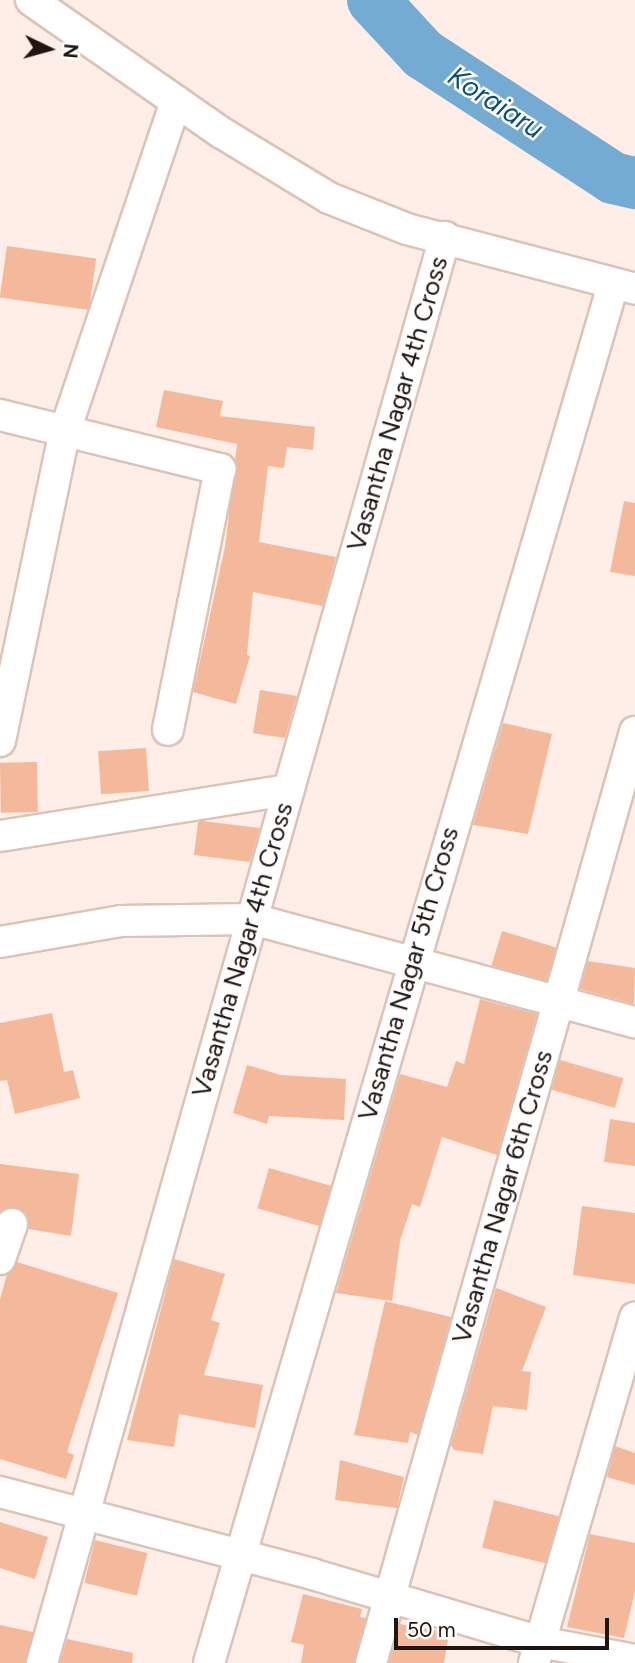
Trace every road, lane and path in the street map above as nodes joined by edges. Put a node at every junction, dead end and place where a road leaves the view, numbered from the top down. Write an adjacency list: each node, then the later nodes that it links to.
1 (31, 0): 2 (street)
2 (176, 101): 3 (street); 6 (street)
3 (445, 237): 4 (street); 10 (street, Vasantha Nagar 4th Cross)
4 (624, 287): 14 (street, Vasantha Nagar 5th Cross)
5 (0, 415): 6 (street)
6 (65, 431): 7 (street); 9 (street)
7 (168, 730)
8 (635, 732): 15 (street, Vasantha Nagar 6th Cross)
9 (0, 741)
10 (288, 790): 11 (street); 12 (street, Vasantha Nagar 4th Cross)
11 (0, 836)
12 (252, 919): 13 (street); 14 (street); 21 (street, Vasantha Nagar 4th Cross)
13 (0, 942)
14 (412, 962): 15 (street); 22 (street, Vasantha Nagar 5th Cross)
15 (558, 1001): 16 (street); 23 (street, Vasantha Nagar 6th Cross)
16 (635, 1022)
17 (12, 1224): 18 (street)
18 (0, 1259)
19 (635, 1317): 24 (street)
20 (0, 1492): 21 (street)
21 (83, 1517): 22 (street); 26 (street, Vasantha Nagar 4th Cross)
22 (238, 1555): 23 (street); 27 (street, Vasantha Nagar 5th Cross)
23 (390, 1599): 24 (street); 28 (street, Vasantha Nagar 6th Cross)
24 (537, 1652): 25 (street)
25 (635, 1660)
26 (42, 1663)
27 (209, 1663)
28 (371, 1663)

